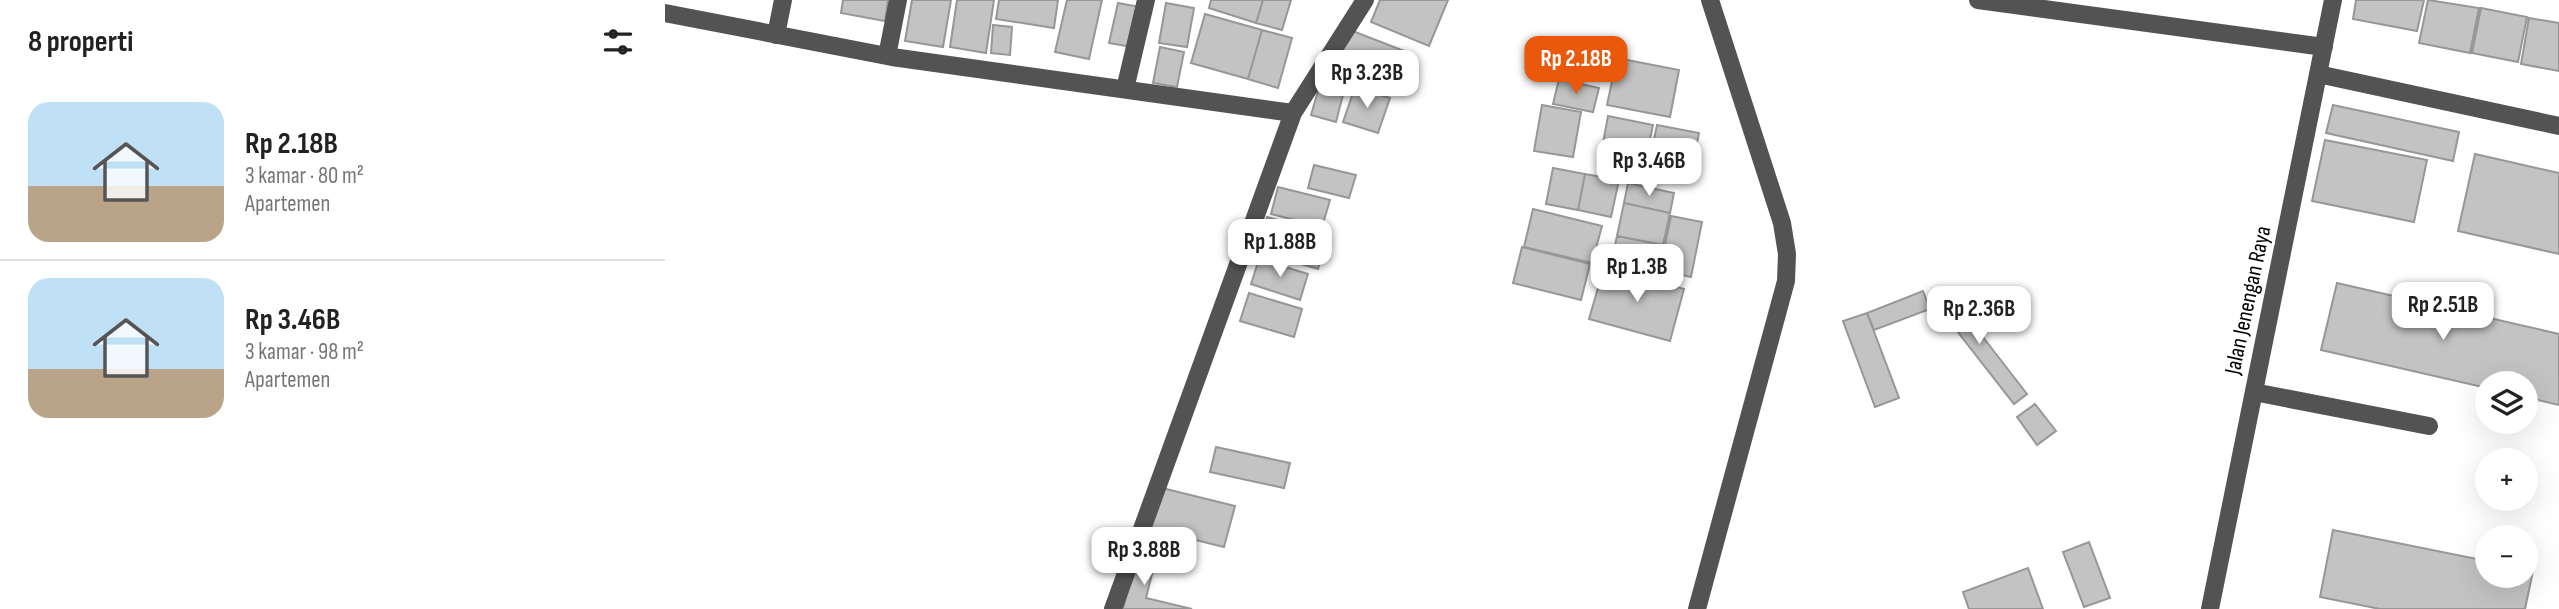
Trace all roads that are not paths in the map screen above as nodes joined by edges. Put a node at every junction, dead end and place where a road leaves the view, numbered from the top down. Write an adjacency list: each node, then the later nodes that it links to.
1 (783, 0): 9 (street)
2 (898, 0): 11 (street)
3 (1146, 0): 13 (street)
4 (1365, 0): 14 (street)
5 (1710, 0): 19 (street)
6 (1978, 0): 10 (street)
7 (2333, 0): 10 (street, Jalan Jenengan Raya)
8 (665, 13): 9 (street)
9 (776, 35): 11 (street)
10 (2324, 47): 12 (street, Jalan Jenengan Raya)
11 (887, 56): 13 (street)
12 (2318, 74): 15 (street); 16 (street, Jalan Jenengan Raya)
13 (1125, 89): 14 (street)
14 (1293, 113): 18 (street)
15 (2559, 126)
16 (2254, 392): 17 (street); 20 (street, Jalan Jenengan Raya)
17 (2429, 426)
18 (1113, 609)
19 (1697, 609)
20 (2210, 609)

